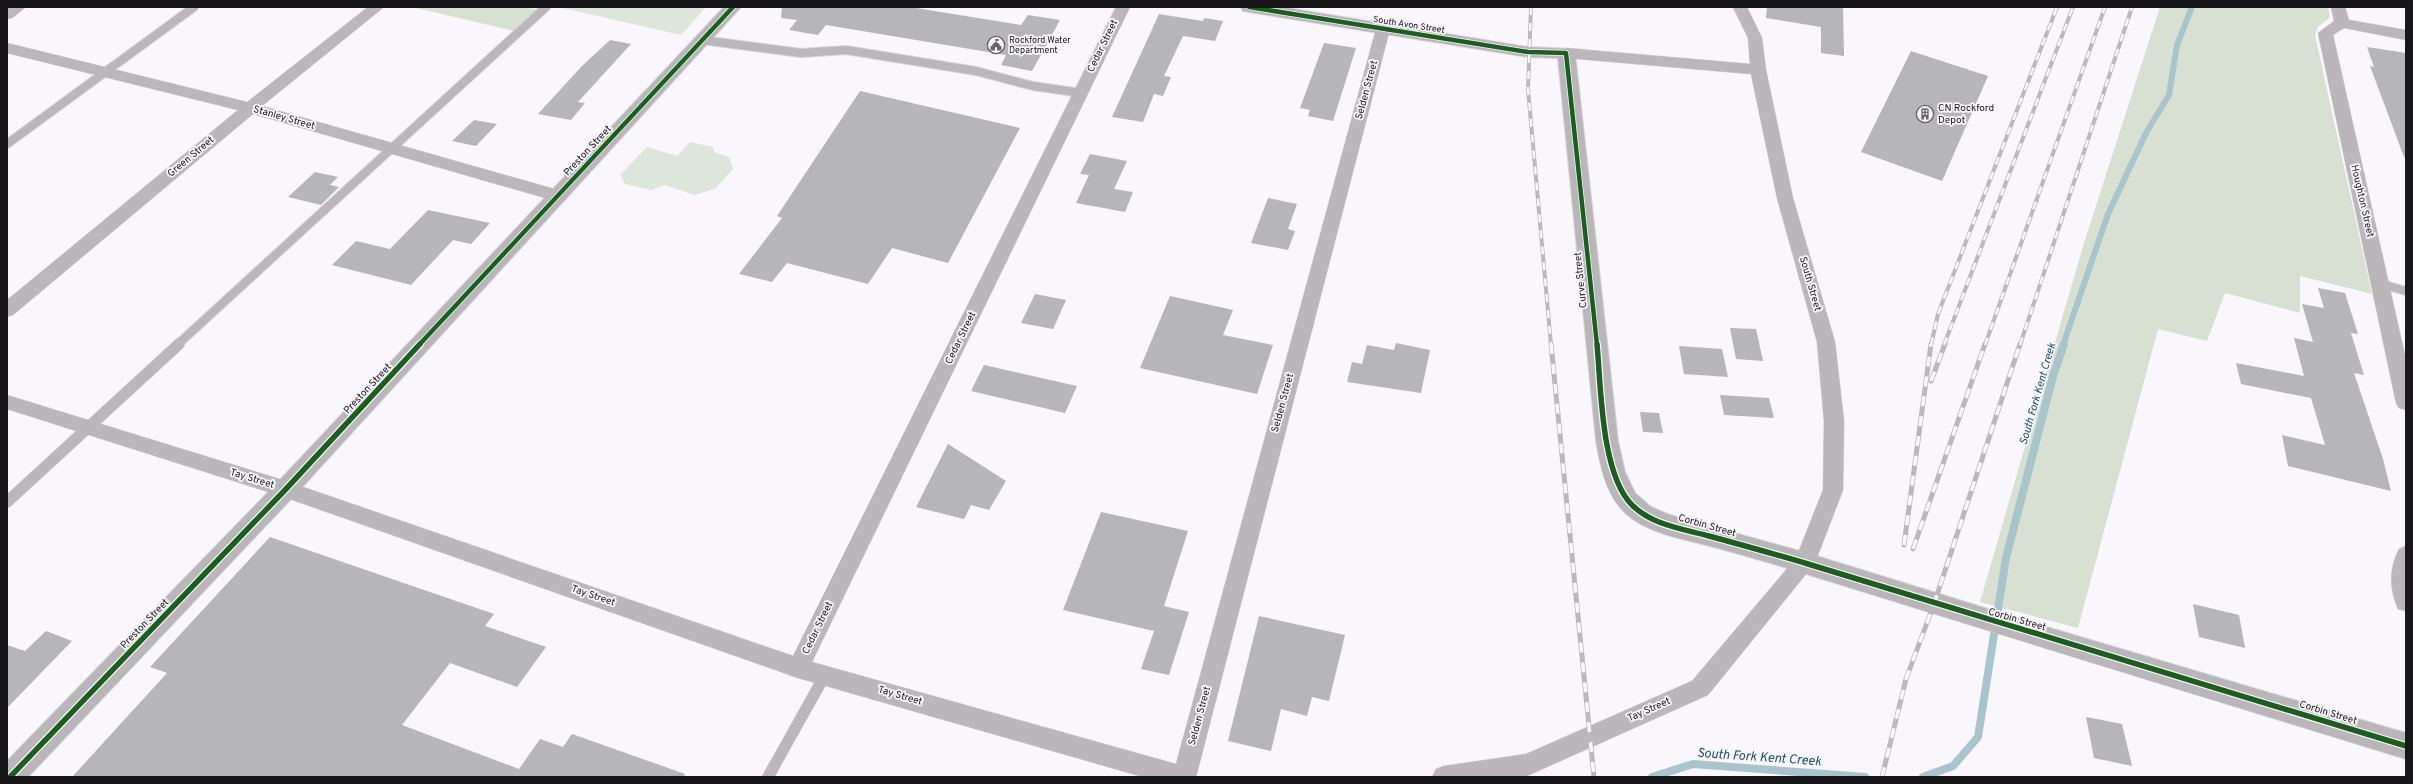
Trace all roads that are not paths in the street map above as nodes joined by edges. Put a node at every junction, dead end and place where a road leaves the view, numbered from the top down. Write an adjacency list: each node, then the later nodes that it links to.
1 (19, 7): 9 (street)
2 (194, 7): 17 (lane)
3 (377, 7): 19 (street, Green Street)
4 (546, 7): 21 (lane)
5 (733, 7): 13 (street, Preston Street)
6 (1123, 7): 18 (street, Cedar Street)
7 (1249, 7): 11 (street, South Avon Street)
8 (1740, 7): 16 (street, South Street)
9 (7, 15)
10 (2340, 15): 12 (street); 23 (street, Houghton Street)
11 (1383, 29): 15 (street, South Avon Street); 40 (street, Selden Street)
12 (2406, 35)
13 (702, 40): 18 (lane); 22 (street, Preston Street)
14 (7, 48): 17 (street, Stanley Street)
15 (1566, 53): 16 (street, South Avon Street); 31 (street, Curve Street)
16 (1758, 70): 33 (street, South Street)
17 (105, 72): 19 (street, Stanley Street); 20 (lane)
18 (1081, 93): 35 (street, Cedar Street)
19 (250, 108): 21 (street, Stanley Street); 25 (street, Green Street)
20 (7, 144)
21 (391, 148): 22 (street, Stanley Street); 28 (lane)
22 (559, 196): 29 (street, Preston Street)
23 (2381, 284): 24 (lane); 27 (street, Houghton Street)
24 (2406, 291)
25 (7, 310)
26 (7, 402): 28 (street, Tay Street)
27 (2406, 404)
28 (89, 427): 29 (street, Tay Street); 30 (lane)
29 (286, 489): 35 (street, Tay Street); 38 (street, Preston Street)
30 (7, 502)
31 (1628, 502): 33 (street, Corbin Street)
32 (2406, 555): 34 (street)
33 (1804, 563): 37 (street, Corbin Street); 41 (street, Tay Street)
34 (2406, 602)
35 (798, 668): 36 (street, Tay Street)
36 (825, 675): 39 (lane); 40 (street, Tay Street)
37 (2406, 746)
38 (10, 777)
39 (768, 777)
40 (1183, 777)
41 (1444, 777)

